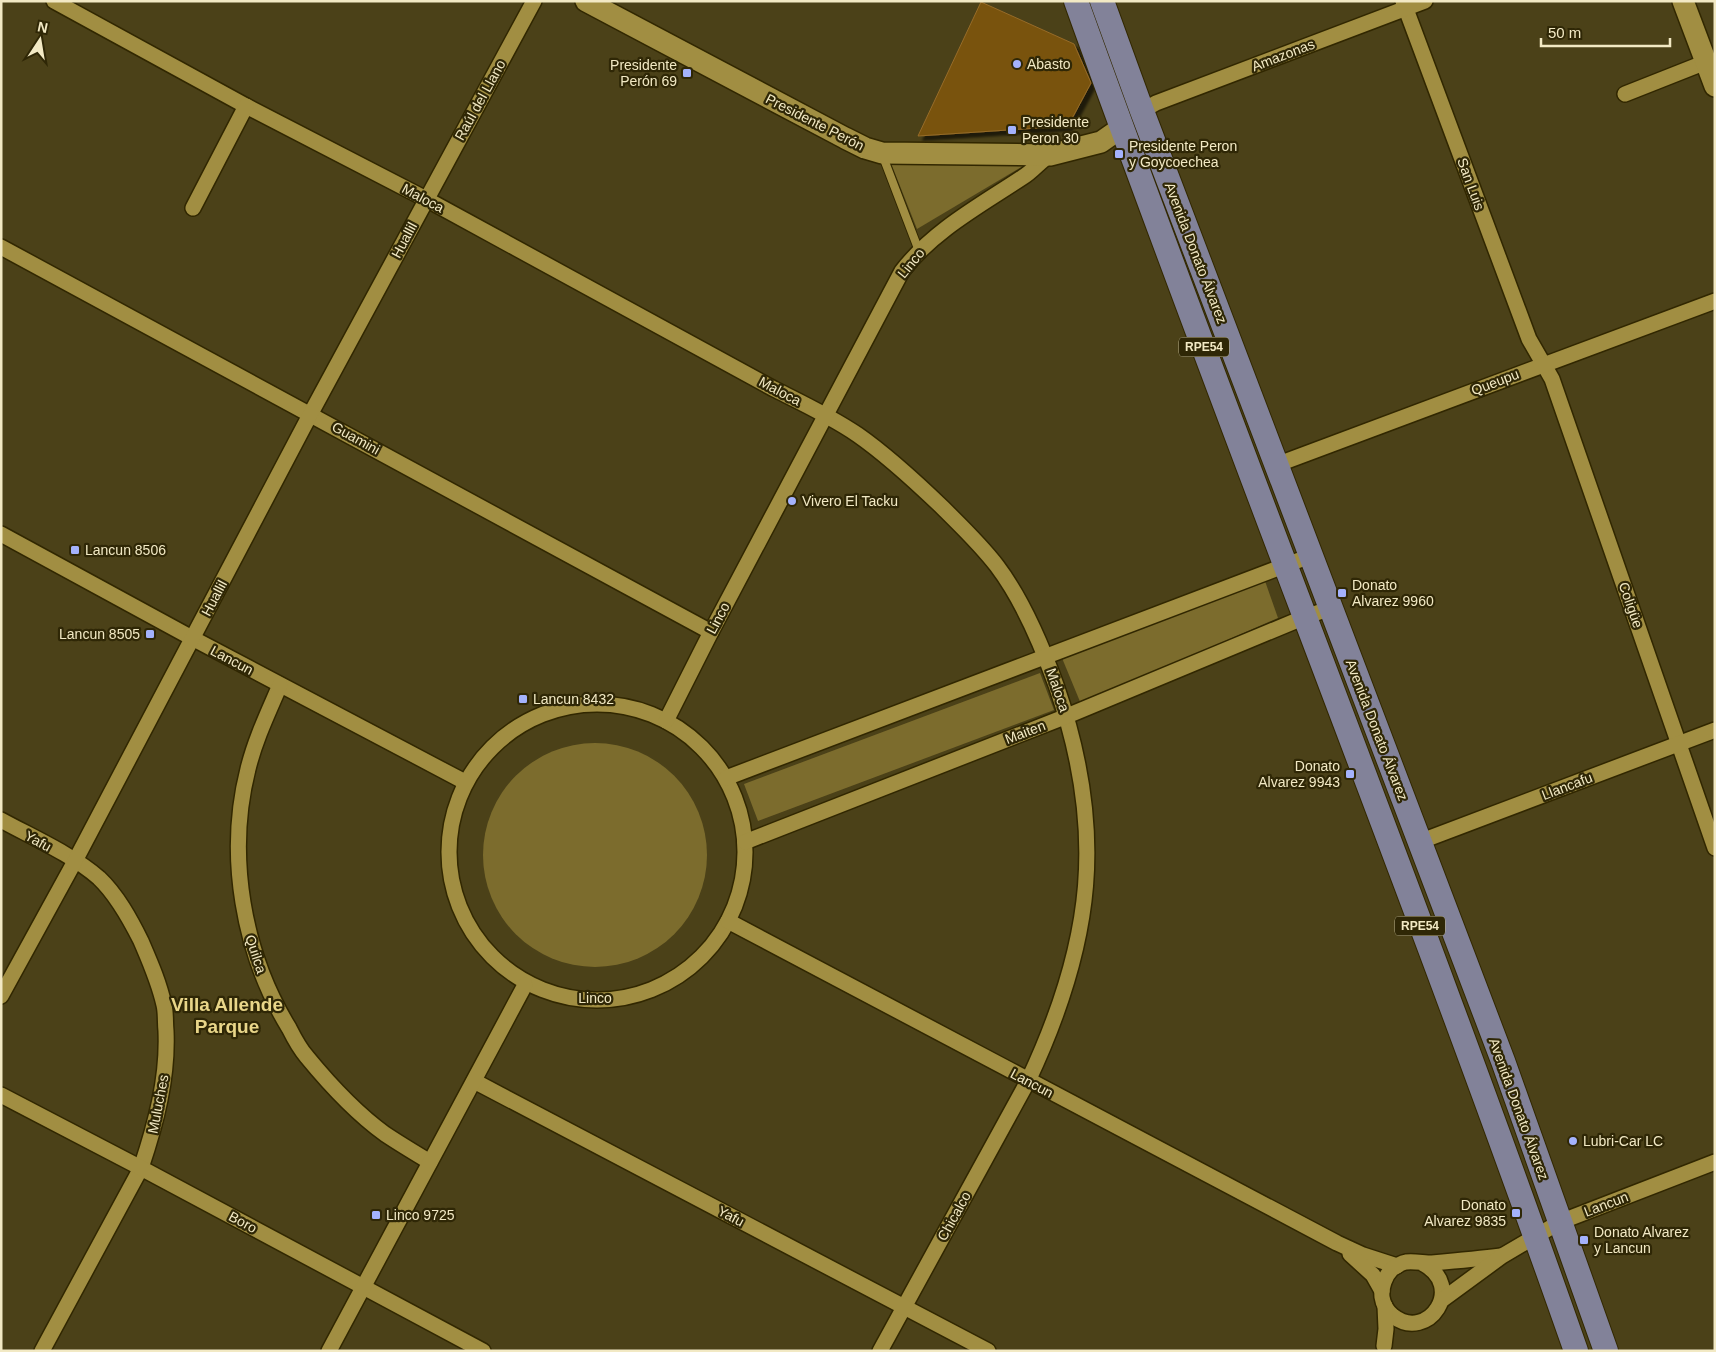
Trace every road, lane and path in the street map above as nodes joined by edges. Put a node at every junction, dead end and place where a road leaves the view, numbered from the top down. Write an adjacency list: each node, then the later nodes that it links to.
1 (54, 1): 12 (street, Maloca)
2 (534, 1): 17 (street, Raúl del Llano)
3 (586, 1): 15 (main road, Presidente Perón)
4 (1076, 1): 14 (main road, RPE54)
5 (1102, 1): 13 (main road, RPE54)
6 (1425, 1): 8 (street, Amazonas)
7 (1683, 1): 9 (main road)
8 (1405, 5): 13 (street, Amazonas); 22 (street, San Luis)
9 (1706, 62): 10 (main road); 11 (street)
10 (1715, 86)
11 (1625, 94)
12 (246, 106): 17 (street, Maloca); 18 (street)
13 (1142, 112): 25 (main road, Avenida Donato Álvarez / RPE54)
14 (1121, 128): 16 (main road, Presidente Perón); 28 (main road, Avenida Donato Álvarez / RPE54)
15 (882, 153): 16 (main road, Presidente Perón); 20 (lane)
16 (1050, 155): 20 (street, Linco)
17 (426, 199): 23 (street, Huallil); 24 (street, Maloca)
18 (193, 208)
19 (1, 247): 23 (street, Guamini)
20 (919, 250): 24 (street, Linco)
21 (1715, 301): 22 (street, Queupu)
22 (1543, 364): 25 (street, Queupu); 38 (street, Coligüe)
23 (311, 414): 31 (street, Guamini); 32 (street, Huallil)
24 (825, 415): 31 (street, Linco); 33 (street, Maloca)
25 (1276, 465): 27 (main road, Avenida Donato Álvarez / RPE54)
26 (1, 534): 32 (street, Lancun)
27 (1310, 556): 28 (street); 29 (main road, Avenida Donato Álvarez / RPE54)
28 (1287, 566): 30 (main road, Avenida Donato Álvarez / RPE54); 33 (street)
29 (1331, 608): 30 (street, Maiten); 43 (main road, Avenida Donato Álvarez / RPE54)
30 (1305, 617): 35 (street, Maiten); 56 (main road, Avenida Donato Álvarez / RPE54)
31 (710, 632): 36 (street, Linco)
32 (192, 638): 34 (street, Lancun); 45 (street, Huallil)
33 (1046, 657): 35 (street, Maloca); 39 (street)
34 (280, 684): 40 (street, Lancun); 52 (street, Quilca)
35 (1067, 716): 42 (street, Maiten); 49 (street, Maloca)
36 (666, 721): 39 (street, Linco); 40 (street, Linco)
37 (1715, 730): 38 (street, Llancafu)
38 (1680, 743): 43 (street, Llancafu); 44 (street, Coligüe)
39 (726, 778): 42 (street, Linco)
40 (465, 782): 47 (street, Linco)
41 (1, 820): 45 (street, Yafu)
42 (745, 842): 46 (street, Linco)
43 (1419, 842): 55 (main road, Avenida Donato Álvarez / RPE54)
44 (1715, 848)
45 (74, 861): 48 (street, Huallil); 54 (street, Muluches)
46 (728, 922): 47 (street, Linco); 49 (street, Lancun)
47 (525, 984): 50 (street)
48 (1, 996)
49 (1028, 1080): 57 (street, Lancun); 64 (street, Chicalco)
50 (474, 1081): 52 (street); 64 (street, Yafu)
51 (1, 1095): 54 (street, Boro)
52 (430, 1162): 61 (street)
53 (1715, 1162): 55 (street, Lancun)
54 (141, 1168): 61 (street, Boro); 67 (street, Muluches)
55 (1560, 1222): 56 (street, Lancun); 73 (main road, Avenida Donato Álvarez / RPE54)
56 (1536, 1235): 58 (street, Lancun); 72 (main road, Avenida Donato Álvarez / RPE54)
57 (1337, 1244): 60 (street, Lancun); 62 (street, Lancun)
58 (1502, 1256): 59 (street, Lancun); 63 (street, Lancun)
59 (1422, 1263): 60 (street, Lancun); 63 (street)
60 (1397, 1266): 62 (street)
61 (363, 1287): 68 (street); 69 (street, Boro)
62 (1383, 1298): 65 (street, Lancun); 66 (street)
63 (1442, 1300): 65 (street, Lancun)
64 (904, 1306): 70 (street, Chicalco); 71 (street, Yafu)
65 (1406, 1322): 66 (street)
66 (1383, 1349)
67 (42, 1351)
68 (329, 1351)
69 (483, 1351)
70 (880, 1351)
71 (988, 1351)
72 (1576, 1351)
73 (1606, 1351)

